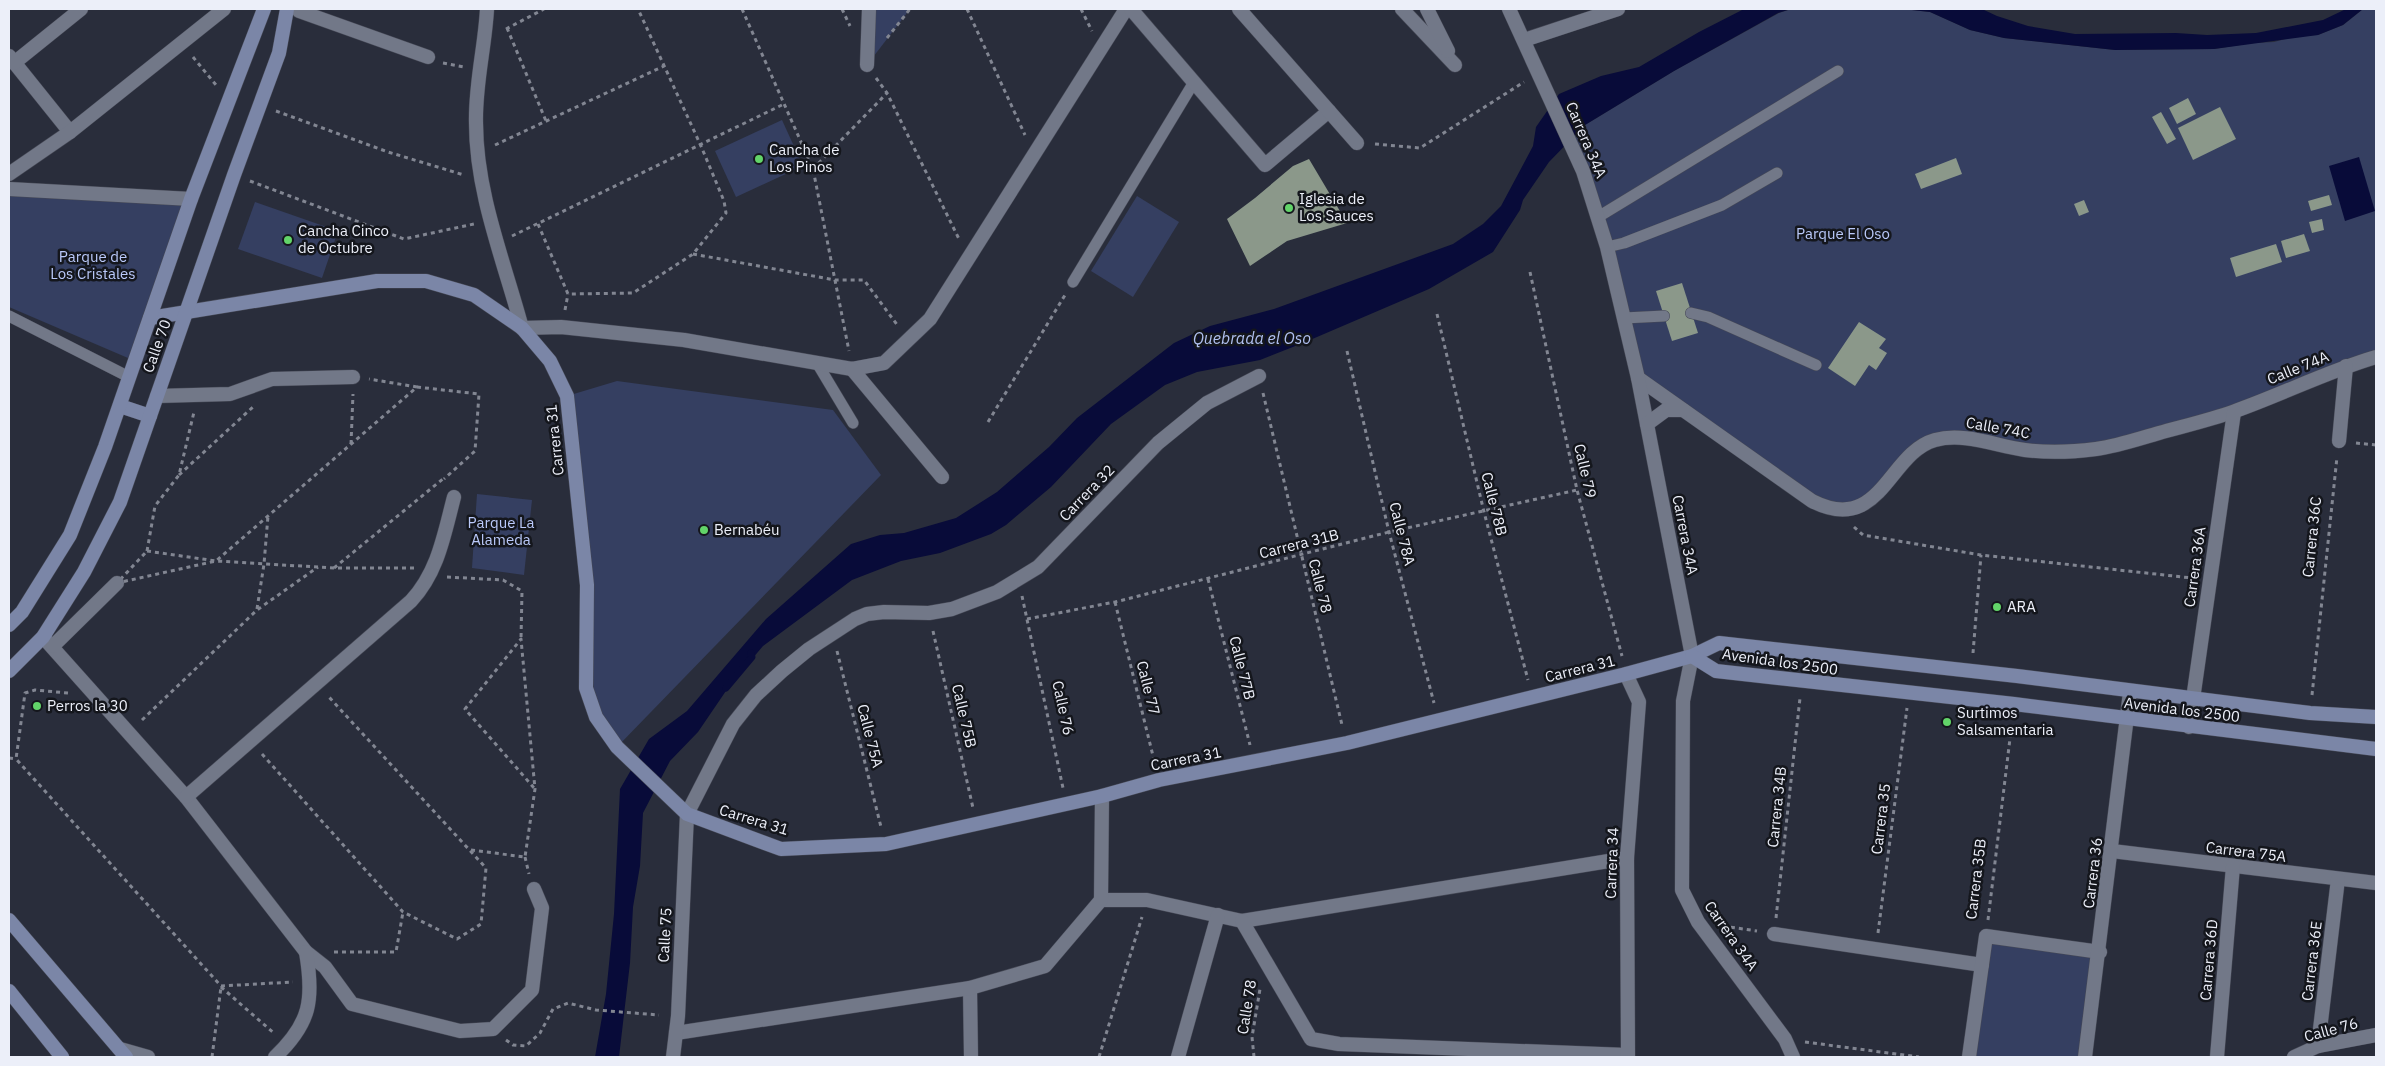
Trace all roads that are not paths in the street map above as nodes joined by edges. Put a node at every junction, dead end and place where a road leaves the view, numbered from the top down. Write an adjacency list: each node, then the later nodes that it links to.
1 (81, 9): 16 (street)
2 (224, 9): 21 (street)
3 (264, 9): 26 (main road, Calle 70)
4 (295, 9): 15 (street); 30 (main road, Calle 70)
5 (487, 9): 36 (street)
6 (868, 9): 17 (street)
7 (1126, 9): 41 (street)
8 (1131, 9): 19 (street)
9 (1239, 9): 20 (street)
10 (1402, 9): 11 (street)
11 (1427, 9)
12 (1509, 9): 14 (street, Carrera 34A)
13 (1618, 9): 14 (street)
14 (1524, 40): 27 (street, Carrera 34A)
15 (428, 57)
16 (12, 59): 21 (street)
17 (867, 65)
18 (1838, 71): 27 (lane)
19 (1194, 82): 20 (street); 29 (lane)
20 (1329, 111): 22 (street)
21 (70, 132): 24 (street)
22 (1357, 143)
23 (1777, 172): 28 (lane)
24 (9, 174)
25 (9, 189): 26 (street)
26 (191, 199): 34 (main road, Calle 70)
27 (1598, 217): 28 (street, Carrera 34A)
28 (1608, 247): 35 (street, Carrera 34A)
29 (1073, 282)
30 (187, 312): 34 (main road, Carrera 31); 36 (main road, Carrera 31); 46 (main road, Calle 70)
31 (1691, 313): 39 (lane)
32 (9, 316): 43 (lane)
33 (1664, 316): 35 (lane)
34 (150, 318): 43 (main road, Calle 70)
35 (1624, 318): 45 (street, Carrera 34A)
36 (522, 328): 38 (street); 70 (main road, Carrera 31)
37 (2376, 357): 40 (street, Calle 74A)
38 (817, 363): 41 (street); 51 (lane)
39 (1816, 365)
40 (2346, 366): 49 (street, Calle 74A); 53 (street)
41 (852, 369): 54 (street)
42 (1259, 376): 70 (street, Carrera 32)
43 (129, 377): 47 (main road, Calle 70)
44 (353, 377): 46 (street)
45 (1638, 378): 48 (street, Calle 74C); 52 (street, Carrera 34A)
46 (157, 396): 50 (main road, Calle 70)
47 (120, 406): 50 (main road); 57 (main road, Calle 70)
48 (1683, 410): 49 (street, Calle 74C); 52 (street)
49 (2234, 412): 63 (street, Carrera 36A)
50 (150, 416): 58 (main road, Calle 70)
51 (854, 424)
52 (1647, 424): 59 (street, Carrera 34A)
53 (2339, 441)
54 (942, 477)
55 (454, 497): 68 (street)
56 (117, 583): 58 (street)
57 (9, 625)
58 (48, 642): 60 (main road, Calle 70); 68 (street)
59 (1692, 656): 61 (main road, Carrera 31); 62 (main road, Avenida los 2500); 65 (main road, Avenida los 2500); 98 (street, Carrera 34A)
60 (9, 671)
61 (1626, 674): 69 (main road, Carrera 31); 72 (street, Carrera 34)
62 (2130, 692): 63 (main road, Avenida los 2500); 65 (street, Carrera 36)
63 (2192, 699): 64 (main road, Avenida los 2500); 66 (street, Carrera 36A)
64 (2376, 717)
65 (2127, 719): 66 (main road, Avenida los 2500); 71 (street, Carrera 36)
66 (2189, 727): 67 (main road, Avenida los 2500)
67 (2376, 750)
68 (186, 796): 82 (street)
69 (1102, 796): 70 (main road, Carrera 31); 77 (street)
70 (682, 810): 87 (street, Calle 75)
71 (2112, 851): 73 (street, Carrera 75A); 83 (street, Carrera 36)
72 (1627, 858): 80 (street); 91 (street, Carrera 34)
73 (2233, 866): 74 (street, Carrera 75A); 101 (street, Carrera 36D)
74 (2338, 879): 75 (street, Carrera 75A); 89 (street, Carrera 36E)
75 (2376, 883)
76 (534, 889): 82 (street)
77 (1101, 900): 78 (street); 85 (street)
78 (1218, 915): 80 (street); 97 (street)
79 (9, 920): 90 (main road)
80 (1242, 921): 91 (street)
81 (1774, 934): 84 (street)
82 (306, 952): 94 (street)
83 (2100, 952): 84 (street, Carrera 35B); 100 (street, Carrera 36)
84 (1982, 965): 99 (street, Carrera 35B)
85 (970, 988): 87 (street); 96 (street)
86 (9, 991): 92 (main road)
87 (676, 1033): 95 (street, Calle 75)
88 (2376, 1035): 89 (street, Calle 76)
89 (2318, 1046): 102 (street, Calle 76)
90 (123, 1053): 93 (street)
91 (1627, 1056)
92 (62, 1057)
93 (148, 1057)
94 (274, 1057)
95 (673, 1057)
96 (971, 1057)
97 (1178, 1057)
98 (1793, 1057)
99 (1969, 1057)
100 (2085, 1057)
101 (2217, 1057)
102 (2294, 1057)

